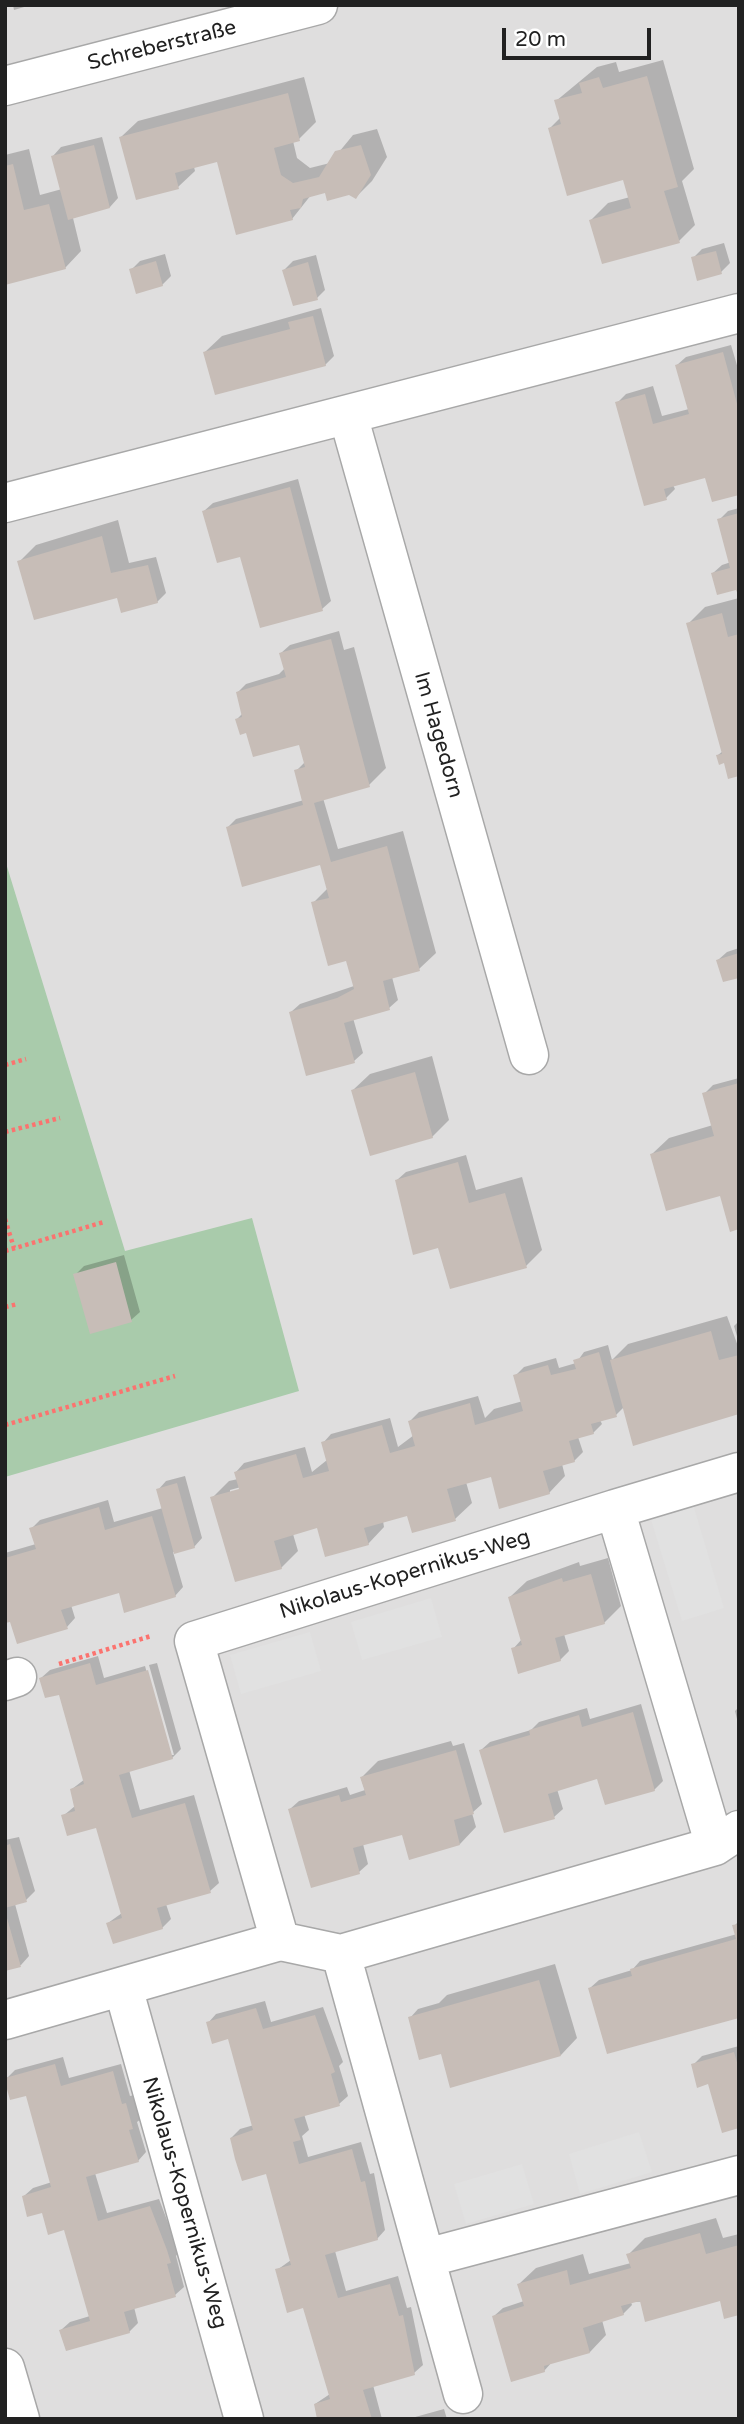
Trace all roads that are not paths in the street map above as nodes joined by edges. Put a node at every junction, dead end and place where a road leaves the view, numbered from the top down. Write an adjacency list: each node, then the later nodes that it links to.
1 (318, 5): 2 (street, Schreberstraße)
2 (5, 86)
3 (739, 313): 4 (street)
4 (348, 415): 5 (street); 6 (street, Im Hagedorn)
5 (5, 503)
6 (528, 1055)
7 (739, 1472): 8 (street, Nikolaus-Kopernikus-Weg)
8 (615, 1509): 9 (street); 10 (street, Nikolaus-Kopernikus-Weg)
9 (727, 1838): 11 (street)
10 (280, 1941): 11 (street); 12 (street)
11 (341, 1954): 15 (street)
12 (123, 1987): 13 (street); 19 (street, Nikolaus-Kopernikus-Weg)
13 (5, 2020)
14 (739, 2175): 15 (street)
15 (426, 2258): 17 (street)
16 (5, 2368): 18 (street)
17 (463, 2394)
18 (15, 2416)
19 (244, 2419)

